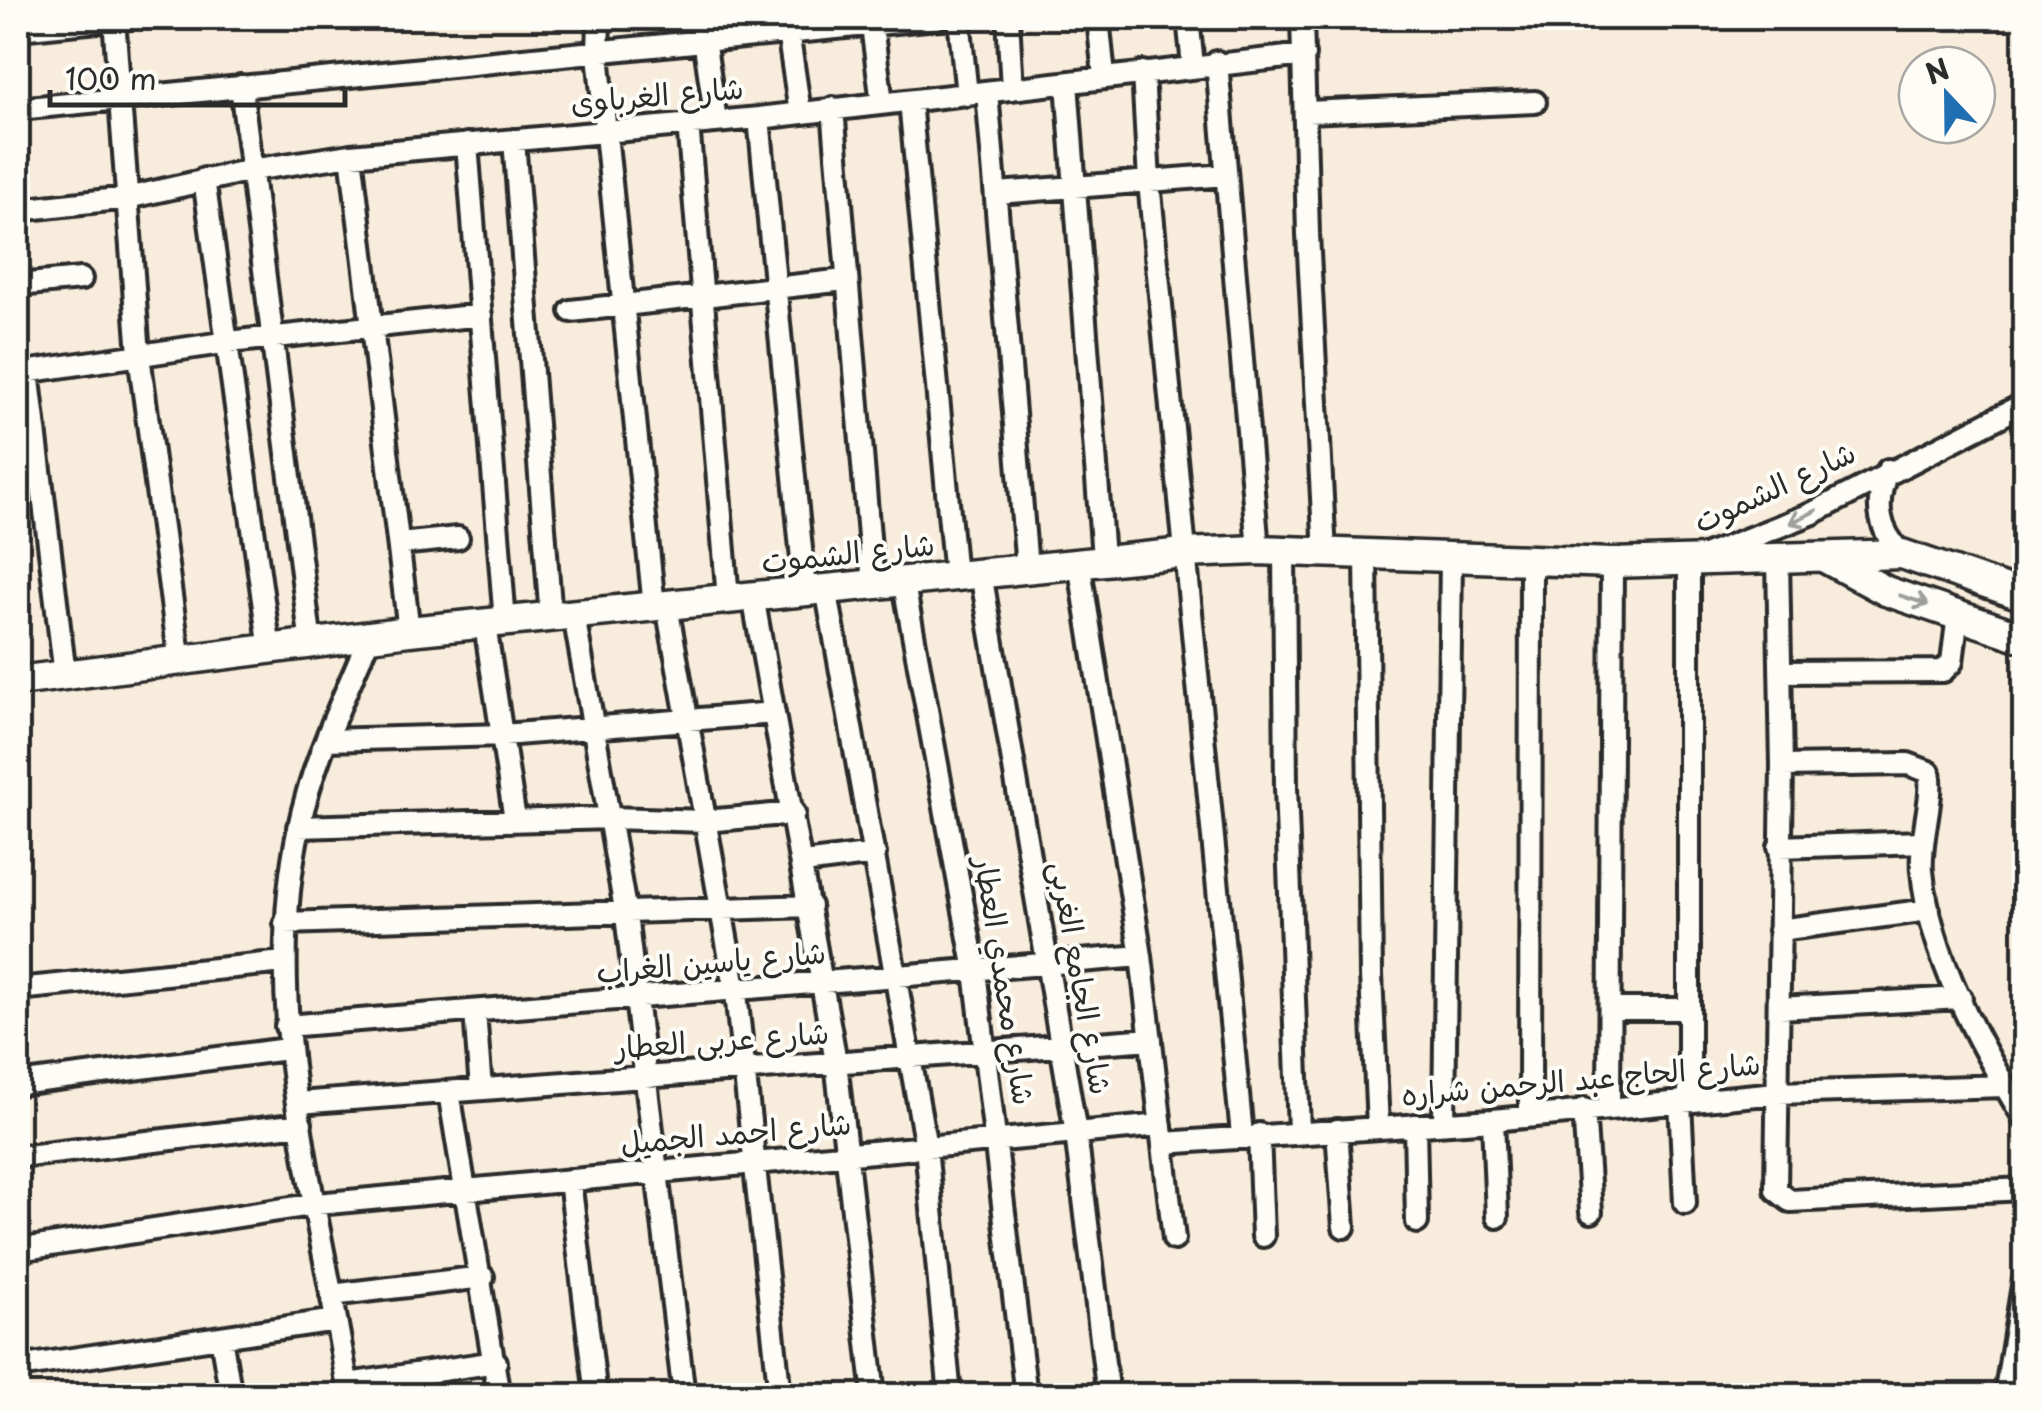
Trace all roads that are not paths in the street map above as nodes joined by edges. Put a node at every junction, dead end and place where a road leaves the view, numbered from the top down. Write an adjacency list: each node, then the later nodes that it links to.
1 (119, 18): 12 (street); 24 (street)
2 (599, 18): 14 (street)
3 (701, 18): 13 (street)
4 (937, 18): 10 (street)
5 (959, 18): 23 (street)
6 (1008, 18): 22 (street)
7 (1098, 18): 19 (street)
8 (1188, 18): 17 (street)
9 (1302, 18): 15 (street)
10 (872, 22): 11 (street); 27 (street)
11 (787, 25): 13 (street); 30 (street)
12 (18, 29)
13 (705, 42): 14 (street); 33 (street)
14 (598, 54): 21 (street); 35 (street)
15 (1304, 55): 16 (street, شارع الغرباوى); 31 (street)
16 (1217, 62): 17 (street, شارع الغرباوى); 40 (street)
17 (1193, 66): 18 (street, شارع الغرباوى)
18 (1143, 72): 19 (street, شارع الغرباوى); 42 (street)
19 (1104, 76): 20 (street, شارع الغرباوى)
20 (1067, 83): 22 (street, شارع الغرباوى); 43 (street)
21 (240, 86): 24 (street); 39 (street)
22 (1012, 89): 23 (street, شارع الغرباوى)
23 (977, 94): 25 (street, شارع الغرباوى); 44 (street)
24 (121, 98): 29 (street); 45 (street)
25 (910, 102): 27 (street, شارع الغرباوى); 77 (street, شارع الجامع الغربى)
26 (1535, 102): 31 (street)
27 (882, 103): 28 (street, شارع الغرباوى)
28 (833, 108): 30 (street, شارع الغرباوى); 48 (street)
29 (18, 109)
30 (800, 112): 32 (street, شارع الغرباوى)
31 (1307, 112): 66 (street)
32 (759, 118): 33 (street, شارع الغرباوى); 50 (street)
33 (716, 122): 34 (street, شارع الغرباوى)
34 (688, 124): 35 (street, شارع الغرباوى); 51 (street)
35 (606, 129): 36 (street, شارع الغرباوى); 52 (street)
36 (514, 140): 37 (street, شارع الغرباوى); 85 (street)
37 (467, 144): 38 (street, شارع الغرباوى); 54 (street)
38 (351, 155): 39 (street, شارع الغرباوى); 55 (street)
39 (251, 170): 41 (street, شارع الغرباوى); 56 (street)
40 (1226, 176): 42 (street); 64 (street)
41 (204, 179): 45 (street, شارع الغرباوى); 57 (street)
42 (1149, 182): 43 (street); 65 (street)
43 (1076, 186): 44 (street); 71 (street)
44 (998, 192): 76 (street)
45 (128, 198): 46 (street, شارع الغرباوى); 58 (street)
46 (18, 210)
47 (80, 278): 49 (street)
48 (845, 280): 50 (street); 79 (street)
49 (18, 284)
50 (776, 287): 51 (street); 80 (street)
51 (702, 294): 52 (street); 82 (street)
52 (624, 304): 53 (street); 83 (street)
53 (571, 310)
54 (481, 315): 55 (street); 86 (street)
55 (374, 328): 56 (street); 63 (street)
56 (273, 337): 57 (street); 90 (street)
57 (230, 342): 58 (street); 91 (street)
58 (139, 355): 59 (street); 92 (street)
59 (23, 372): 94 (street)
60 (2024, 404): 61 (street, شارع الشموت)
61 (1888, 470): 68 (street, شارع الشموت); 74 (street, شارع الشموت, one-way to 74)
62 (458, 538): 63 (street)
63 (399, 544): 87 (street)
64 (1271, 551): 65 (street, شارع الشموت); 66 (street, شارع الشموت); 157 (street)
65 (1184, 553): 71 (street, شارع الشموت); 160 (street)
66 (1325, 554): 67 (street, شارع الشموت)
67 (1366, 554): 69 (street, شارع الشموت); 155 (street)
68 (1902, 554): 70 (street, شارع الشموت); 81 (street, شارع الشموت)
69 (1451, 558): 73 (street, شارع الشموت); 152 (street)
70 (1826, 558): 72 (street, شارع الشموت); 84 (street, one-way to 84)
71 (1092, 560): 76 (street, شارع الشموت); 117 (street)
72 (1778, 560): 74 (street, شارع الشموت); 93 (street)
73 (1531, 562): 75 (street, شارع الشموت); 149 (street)
74 (1689, 562): 75 (street, شارع الشموت); 129 (street)
75 (1612, 564): 128 (street)
76 (1027, 568): 77 (street, شارع الشموت)
77 (968, 574): 78 (street, شارع الشموت); 119 (street, شارع الجامع الغربى)
78 (903, 580): 79 (street, شارع الشموت); 120 (street, شارع محمدي العطار)
79 (873, 584): 80 (street, شارع الشموت)
80 (816, 589): 82 (street, شارع الشموت); 109 (street)
81 (2024, 596)
82 (740, 598): 83 (street, شارع الشموت); 96 (street)
83 (660, 606): 85 (street, شارع الشموت); 97 (street)
84 (1958, 615): 89 (street); 93 (street)
85 (562, 616): 86 (street, شارع الشموت); 98 (street)
86 (495, 624): 87 (street, شارع الشموت); 99 (street)
87 (410, 631): 88 (street, شارع الشموت)
88 (370, 636): 90 (street, شارع الشموت); 100 (street)
89 (2024, 638)
90 (311, 646): 91 (street, شارع الشموت)
91 (270, 650): 92 (street, شارع الشموت)
92 (180, 663): 94 (street, شارع الشموت)
93 (1780, 672): 101 (street)
94 (65, 676): 95 (street, شارع الشموت)
95 (18, 680)
96 (774, 713): 97 (street); 102 (street)
97 (687, 721): 98 (street); 105 (street)
98 (593, 730): 99 (street); 103 (street)
99 (503, 735): 100 (street); 104 (street)
100 (326, 740): 106 (street)
101 (1782, 766): 107 (street); 108 (street)
102 (794, 812): 105 (street); 110 (street)
103 (612, 818): 104 (street); 105 (street); 114 (street)
104 (515, 820): 106 (street)
105 (705, 821): 112 (street)
106 (298, 827): 115 (street)
107 (1921, 842): 108 (street); 113 (street)
108 (1779, 848): 116 (street)
109 (875, 854): 110 (street); 121 (street)
110 (803, 864): 111 (street)
111 (810, 906): 112 (street); 122 (street)
112 (722, 907): 114 (street); 124 (street)
113 (1929, 910): 116 (street); 125 (street)
114 (626, 914): 115 (street); 126 (street)
115 (285, 924): 118 (street)
116 (1779, 930): 127 (street)
117 (1141, 956): 119 (street, شارع ياسين الغراب); 132 (street)
118 (284, 962): 123 (street); 131 (street)
119 (1047, 963): 120 (street, شارع ياسين الغراب); 133 (street, شارع الجامع الغربى)
120 (975, 971): 121 (street, شارع ياسين الغراب); 135 (street, شارع محمدي العطار)
121 (896, 977): 122 (street, شارع ياسين الغراب); 136 (street)
122 (824, 983): 124 (street, شارع ياسين الغراب); 137 (street)
123 (18, 989)
124 (736, 992): 126 (street, شارع ياسين الغراب); 138 (street)
125 (1961, 998): 127 (street); 141 (street)
126 (636, 1000): 130 (street, شارع ياسين الغراب); 139 (street)
127 (1780, 1008): 144 (street)
128 (1610, 1009): 129 (street); 147 (street)
129 (1689, 1009): 145 (street)
130 (474, 1012): 131 (street, شارع ياسين الغراب); 142 (street)
131 (286, 1026): 134 (street)
132 (1151, 1039): 133 (street, شارع عربى العطار); 159 (street)
133 (1062, 1046): 135 (street, شارع عربى العطار); 158 (street, شارع الجامع الغربى)
134 (288, 1049): 140 (street); 146 (street)
135 (985, 1051): 136 (street, شارع عربى العطار); 161 (street, شارع محمدي العطار)
136 (910, 1057): 137 (street, شارع عربى العطار); 162 (street)
137 (836, 1062): 138 (street, شارع عربى العطار); 163 (street)
138 (745, 1070): 139 (street, شارع عربى العطار); 165 (street)
139 (648, 1077): 142 (street, شارع عربى العطار); 166 (street)
140 (18, 1084)
141 (2004, 1086): 144 (street, شارع الحاج عبد الرحمن شراره); 150 (street)
142 (480, 1089): 143 (street, شارع عربى العطار)
143 (450, 1092): 146 (street, شارع عربى العطار); 169 (street)
144 (1777, 1093): 145 (street, شارع الحاج عبد الرحمن شراره); 168 (street)
145 (1685, 1101): 147 (street, شارع الحاج عبد الرحمن شراره); 170 (street)
146 (298, 1103): 153 (street)
147 (1609, 1106): 148 (street, شارع الحاج عبد الرحمن شراره)
148 (1584, 1109): 149 (street, شارع الحاج عبد الرحمن شراره); 172 (street)
149 (1530, 1115): 151 (street, شارع الحاج عبد الرحمن شراره)
150 (2024, 1118)
151 (1494, 1120): 152 (street, شارع الحاج عبد الرحمن شراره); 173 (street)
152 (1444, 1122): 154 (street, شارع الحاج عبد الرحمن شراره)
153 (301, 1124): 164 (street); 171 (street)
154 (1415, 1125): 155 (street, شارع الحاج عبد الرحمن شراره); 174 (street)
155 (1378, 1127): 156 (street, شارع الحاج عبد الرحمن شراره)
156 (1337, 1130): 157 (street, شارع الحاج عبد الرحمن شراره); 175 (street)
157 (1299, 1131): 160 (street, شارع الحاج عبد الرحمن شراره)
158 (1076, 1132): 159 (street, شارع احمد الجميل); 161 (street, شارع احمد الجميل); 195 (street, شارع الجامع الغربى)
159 (1162, 1134): 160 (street, شارع الحاج عبد الرحمن شراره); 177 (street)
160 (1251, 1135): 176 (street)
161 (998, 1140): 162 (street, شارع احمد الجميل); 194 (street, شارع محمدي العطار)
162 (926, 1147): 163 (street, شارع احمد الجميل); 193 (street)
163 (846, 1154): 165 (street, شارع احمد الجميل); 192 (street)
164 (18, 1157)
165 (754, 1163): 166 (street, شارع احمد الجميل); 191 (street)
166 (658, 1172): 167 (street, شارع احمد الجميل); 190 (street)
167 (570, 1180): 169 (street, شارع احمد الجميل); 189 (street)
168 (2024, 1189)
169 (464, 1190): 171 (street, شارع احمد الجميل); 179 (street)
170 (1684, 1203)
171 (317, 1204): 178 (street, شارع احمد الجميل); 181 (street)
172 (1590, 1212)
173 (1497, 1216)
174 (1417, 1222)
175 (1344, 1227)
176 (1263, 1236)
177 (1174, 1239)
178 (18, 1250)
179 (483, 1277): 181 (street); 184 (street)
180 (2024, 1279): 196 (street)
181 (331, 1294): 182 (street)
182 (336, 1320): 183 (street); 186 (street)
183 (221, 1337): 185 (street); 187 (street)
184 (496, 1362): 186 (street); 188 (street)
185 (18, 1368)
186 (349, 1390)
187 (231, 1396)
188 (499, 1396)
189 (596, 1396)
190 (684, 1396)
191 (780, 1396)
192 (874, 1396)
193 (950, 1396)
194 (1026, 1396)
195 (1108, 1396)
196 (2005, 1396)

